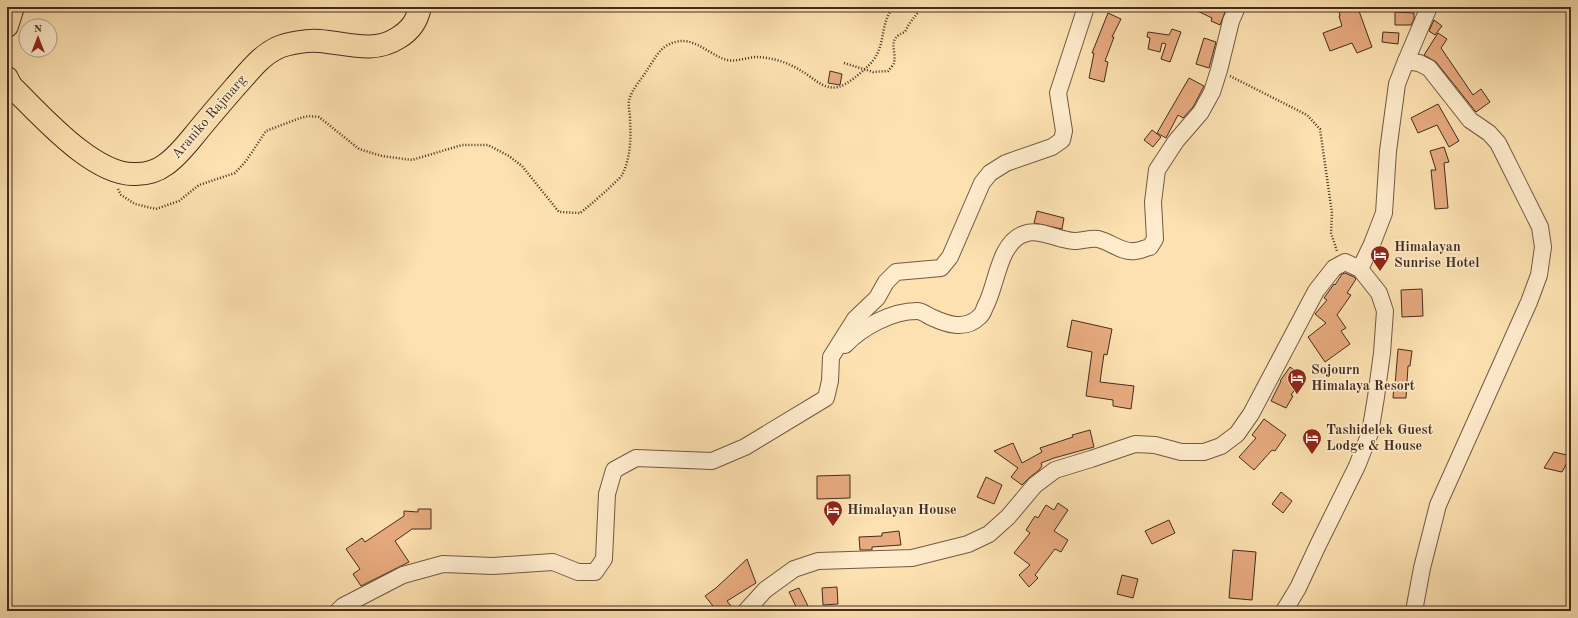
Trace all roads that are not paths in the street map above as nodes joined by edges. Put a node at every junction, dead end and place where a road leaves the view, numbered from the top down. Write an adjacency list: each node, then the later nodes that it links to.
1 (13, 7): 6 (highway)
2 (420, 7): 8 (highway, Araniko Rajmarg)
3 (1086, 7): 10 (street)
4 (1237, 7): 10 (street)
5 (1429, 7): 7 (street)
6 (7, 26)
7 (1406, 61): 9 (street); 14 (street)
8 (7, 78)
9 (1360, 269): 12 (street); 13 (street)
10 (830, 381): 11 (street)
11 (338, 611)
12 (746, 611)
13 (1284, 611)
14 (1414, 611)

